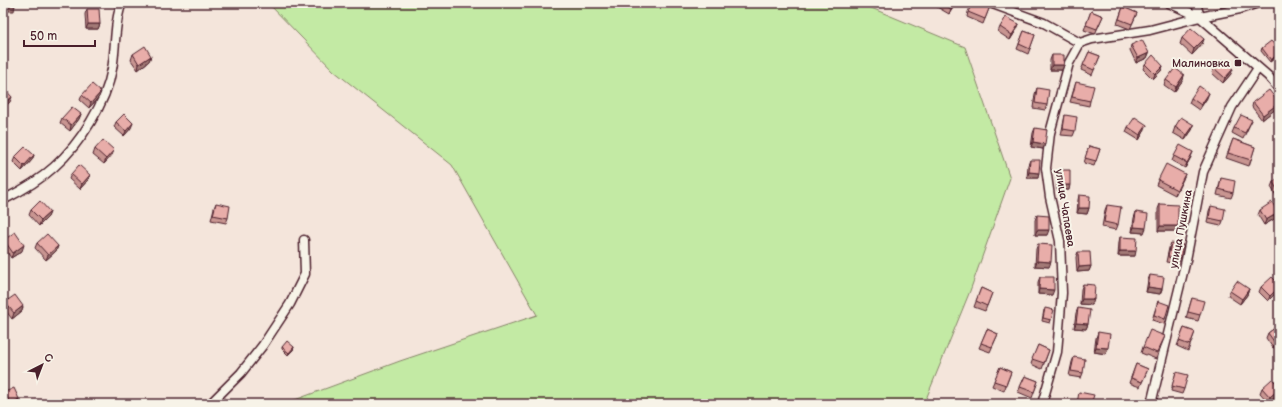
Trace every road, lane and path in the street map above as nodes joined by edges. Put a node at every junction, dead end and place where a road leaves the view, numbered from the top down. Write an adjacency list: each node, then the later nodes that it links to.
1 (122, 3): 10 (street)
2 (990, 3): 7 (street)
3 (1169, 3): 6 (street)
4 (1196, 3): 6 (street)
5 (1258, 3): 6 (street)
6 (1200, 17): 7 (street); 8 (street)
7 (1080, 43): 13 (street, улица Чапаева)
8 (1258, 68): 9 (street); 14 (street, улица Пушкина)
9 (1279, 89)
10 (3, 200)
11 (304, 240): 12 (street)
12 (210, 404)
13 (1042, 404)
14 (1151, 404)

